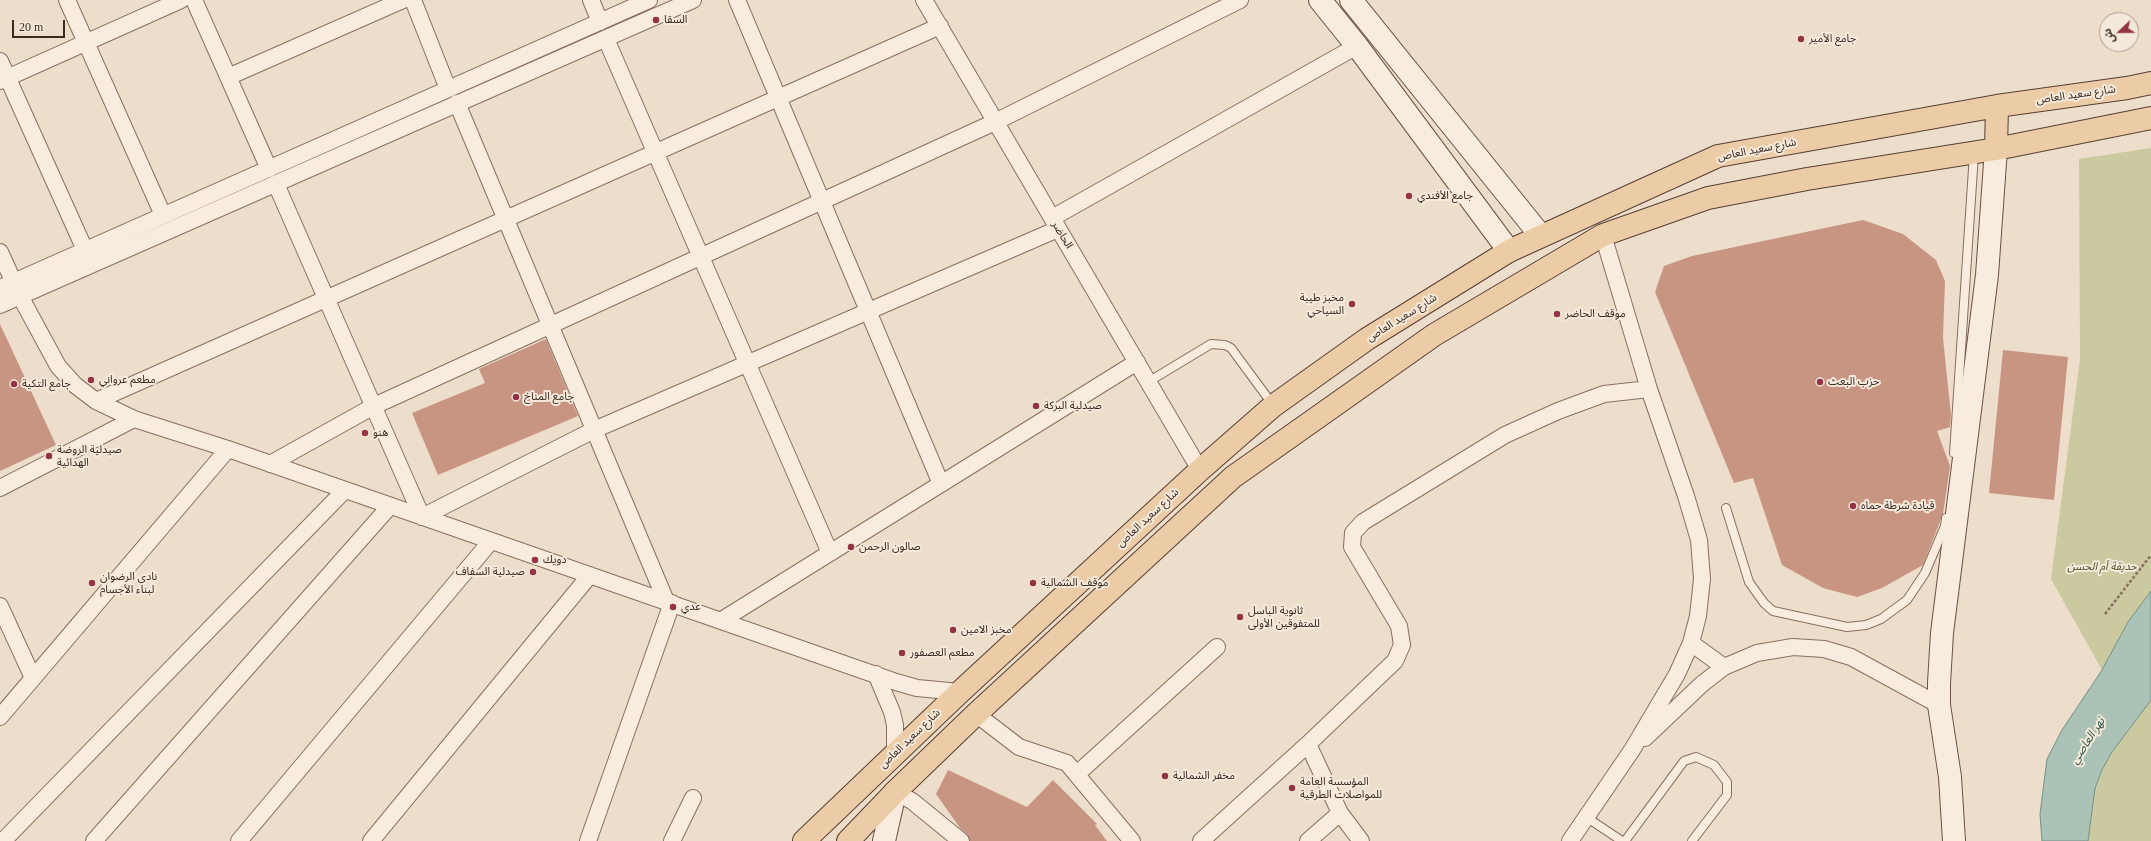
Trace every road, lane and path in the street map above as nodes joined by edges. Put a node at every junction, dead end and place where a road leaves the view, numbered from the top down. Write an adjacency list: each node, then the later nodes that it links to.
1 (67, 0): 17 (street)
2 (181, 0): 17 (street)
3 (194, 0): 20 (street)
4 (403, 0): 20 (street)
5 (412, 0): 23 (street)
6 (591, 0): 14 (street)
7 (649, 0): 14 (street)
8 (693, 0): 16 (street)
9 (737, 0): 24 (street)
10 (924, 0): 15 (street, الحاضر)
11 (1240, 0): 28 (street)
12 (1320, 0): 18 (main road)
13 (1351, 0): 39 (main road)
14 (600, 22): 23 (street)
15 (940, 26): 24 (street); 28 (street, الحاضر)
16 (606, 39): 25 (street); 30 (street)
17 (86, 42): 21 (street); 35 (street)
18 (1357, 46): 37 (street); 41 (main road)
19 (0, 61): 21 (street)
20 (228, 77): 32 (street)
21 (4, 80): 40 (street)
22 (2151, 83): 26 (main road, شارع سعيد العاص)
23 (448, 89): 32 (street)
24 (778, 98): 30 (street); 34 (street)
25 (458, 103): 33 (street); 36 (street)
26 (1997, 106): 29 (main road); 39 (main road, شارع سعيد العاص)
27 (2151, 118): 29 (main road)
28 (995, 122): 34 (street); 37 (street, الحاضر)
29 (1996, 149): 31 (main road); 82 (main road)
30 (655, 152): 36 (street); 43 (street)
31 (1974, 153): 38 (main road); 59 (lane)
32 (269, 169): 35 (street)
33 (276, 184): 44 (street); 45 (street)
34 (821, 201): 43 (street); 46 (street)
35 (163, 215): 40 (street)
36 (506, 218): 45 (street); 47 (street)
37 (1055, 224): 46 (street); 48 (street, الحاضر)
38 (1603, 235): 51 (street); 83 (main road)
39 (1541, 236): 41 (main road, شارع سعيد العاص)
40 (85, 250): 44 (street)
41 (1509, 251): 54 (main road, شارع سعيد العاص)
42 (0, 252): 44 (street)
43 (700, 257): 47 (street); 49 (street)
44 (7, 294): 52 (street)
45 (326, 298): 52 (street); 53 (street)
46 (868, 311): 49 (street); 61 (street)
47 (550, 325): 53 (street); 56 (street)
48 (1137, 362): 50 (street, الحاضر); 61 (street)
49 (747, 364): 56 (street); 69 (street)
50 (1148, 382): 54 (lane); 60 (street, الحاضر)
51 (1649, 389): 76 (street); 85 (street)
52 (96, 400): 55 (street)
53 (374, 406): 58 (street); 67 (street)
54 (1273, 406): 60 (main road, شارع سعيد العاص)
55 (134, 419): 57 (street); 62 (street)
56 (594, 430): 67 (street); 72 (street)
57 (228, 449): 58 (street); 80 (street)
58 (270, 464): 63 (street)
59 (1953, 465)
60 (1200, 470): 81 (main road, شارع سعيد العاص)
61 (941, 484): 69 (street)
62 (0, 488)
63 (345, 490): 64 (street); 93 (street)
64 (390, 506): 67 (street); 94 (street)
65 (1726, 508): 66 (lane)
66 (1947, 511)
67 (422, 517): 68 (street)
68 (491, 541): 71 (street); 95 (street)
69 (830, 553): 75 (street)
70 (2151, 555): 74 (path)
71 (590, 575): 72 (street); 96 (street)
72 (669, 602): 75 (street); 97 (street)
73 (0, 606): 80 (street)
74 (2106, 614)
75 (722, 620): 79 (street)
76 (1690, 643): 78 (street); 86 (street)
77 (1217, 647): 88 (street)
78 (1724, 667): 82 (street); 86 (street)
79 (876, 674): 81 (street); 87 (street)
80 (33, 678): 84 (street)
81 (960, 692): 87 (main road, شارع سعيد العاص)
82 (1938, 705): 111 (main road)
83 (976, 714): 88 (street); 89 (main road)
84 (0, 717)
85 (1308, 744): 91 (street); 104 (street)
86 (1632, 750): 92 (street)
87 (895, 753): 99 (main road, شارع سعيد العاص)
88 (1077, 774): 103 (street)
89 (895, 792): 100 (main road); 101 (main road); 102 (street)
90 (694, 798): 98 (street)
91 (1340, 813): 105 (street); 106 (street)
92 (1586, 817): 107 (street); 108 (lane)
93 (4, 841)
94 (94, 841)
95 (239, 841)
96 (371, 841)
97 (588, 841)
98 (672, 841)
99 (804, 841)
100 (848, 841)
101 (884, 841)
102 (961, 841)
103 (1132, 841)
104 (1201, 841)
105 (1308, 841)
106 (1361, 841)
107 (1570, 841)
108 (1622, 841)
109 (1626, 841): 110 (lane)
110 (1692, 841)
111 (1954, 841)

